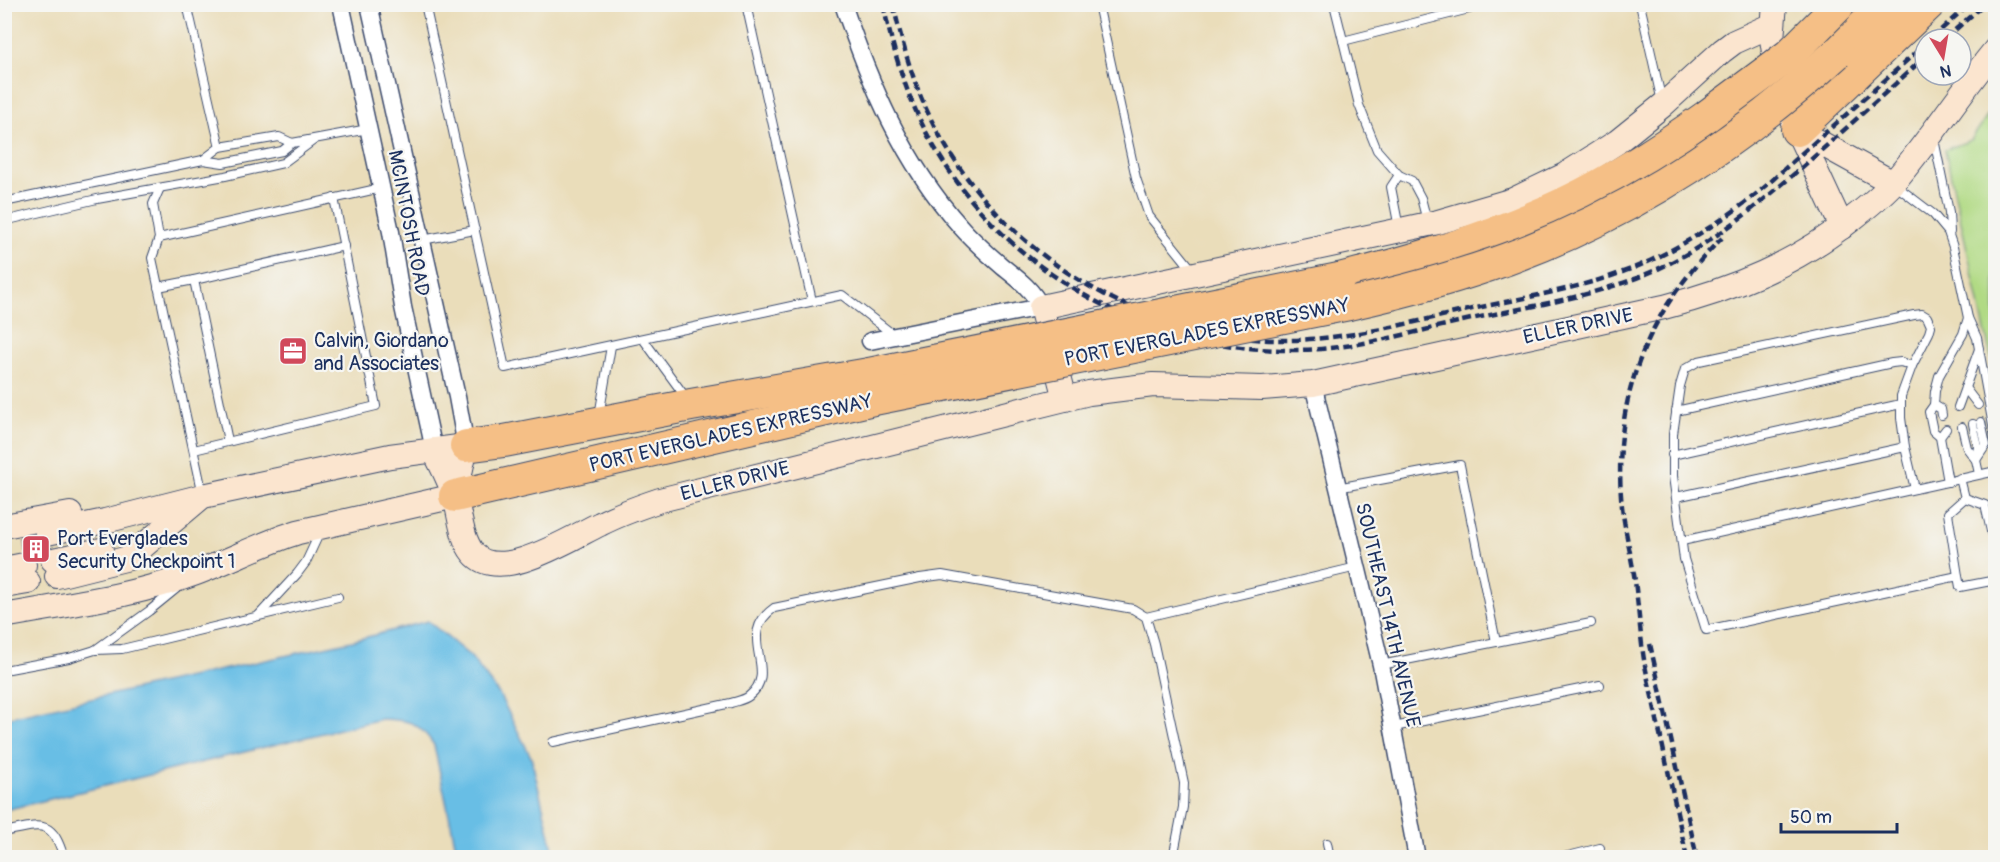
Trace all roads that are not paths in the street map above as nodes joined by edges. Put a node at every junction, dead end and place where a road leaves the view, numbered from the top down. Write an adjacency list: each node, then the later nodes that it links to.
1 (188, 4): 23 (lane)
2 (341, 4): 18 (street, MCINTOSH ROAD)
3 (369, 4): 38 (street, MCINTOSH ROAD)
4 (425, 4): 34 (lane)
5 (746, 4): 43 (lane)
6 (843, 4): 44 (street)
7 (1098, 4): 40 (lane)
8 (1334, 4): 15 (lane)
9 (1468, 4): 15 (lane)
10 (1640, 4): 17 (lane)
11 (1885, 4): 53 (highway, PORT EVERGLADES EXPRESSWAY, bridge)
12 (1929, 4): 19 (highway)
13 (1831, 5): 53 (highway, PORT EVERGLADES EXPRESSWAY, bridge)
14 (1773, 15): 17 (street); 19 (street)
15 (1342, 41): 25 (lane)
16 (1995, 49): 20 (street, ELLER DRIVE)
17 (1663, 105): 32 (street)
18 (368, 129): 21 (lane); 28 (street, MCINTOSH ROAD)
19 (1797, 130): 26 (street); 33 (street)
20 (1932, 131): 26 (street, ELLER DRIVE); 37 (lane)
21 (316, 139): 22 (lane); 27 (lane)
22 (292, 143): 23 (lane); 24 (lane)
23 (220, 147): 24 (lane)
24 (203, 160): 30 (lane)
25 (1399, 175): 32 (lane); 35 (lane)
26 (1893, 183): 33 (street, ELLER DRIVE); 37 (lane)
27 (160, 188): 31 (lane); 36 (lane)
28 (381, 188): 29 (lane); 73 (street, MCINTOSH ROAD)
29 (334, 198): 36 (lane); 39 (lane)
30 (4, 202)
31 (4, 221)
32 (1428, 224): 35 (street)
33 (1842, 227): 52 (street, ELLER DRIVE)
34 (475, 230): 38 (lane); 49 (lane)
35 (1400, 230): 40 (street)
36 (159, 238): 42 (lane)
37 (1951, 239): 45 (lane)
38 (422, 240): 70 (street, MCINTOSH ROAD)
39 (344, 246): 41 (lane); 68 (lane)
40 (1196, 274): 44 (street)
41 (194, 280): 42 (lane); 68 (lane)
42 (158, 287): 72 (lane)
43 (812, 302): 46 (lane); 47 (lane)
44 (1041, 307): 46 (street); 55 (street)
45 (1968, 318): 50 (lane); 58 (lane)
46 (895, 336): 48 (street)
47 (644, 339): 49 (lane); 57 (lane)
48 (870, 341)
49 (611, 346): 63 (lane)
50 (1979, 349): 54 (lane); 69 (lane)
51 (1912, 366): 56 (lane); 61 (lane); 61 (lane)
52 (1313, 384): 55 (street, ELLER DRIVE); 80 (street, SOUTHEAST 14TH AVENUE)
53 (872, 387): 57 (highway, PORT EVERGLADES EXPRESSWAY); 83 (highway, PORT EVERGLADES EXPRESSWAY)
54 (1965, 388): 59 (lane); 60 (lane)
55 (1065, 399): 83 (street, ELLER DRIVE)
56 (1901, 404): 71 (lane); 74 (lane)
57 (691, 405): 63 (highway, PORT EVERGLADES EXPRESSWAY)
58 (1934, 405): 62 (lane); 67 (lane)
59 (1974, 406)
60 (1958, 407)
61 (1676, 411): 74 (lane)
62 (1942, 415)
63 (598, 423): 70 (highway, PORT EVERGLADES EXPRESSWAY)
64 (1977, 423): 75 (lane)
65 (1962, 427): 75 (lane)
66 (1946, 429): 67 (lane)
67 (1940, 437): 79 (lane)
68 (228, 441): 72 (lane)
69 (1995, 442)
70 (466, 446): 73 (street); 83 (street, ELLER DRIVE)
71 (1905, 447): 81 (lane); 84 (lane)
72 (194, 450): 82 (lane)
73 (434, 450): 82 (street); 83 (street, ELLER DRIVE)
74 (1672, 455): 84 (lane)
75 (1976, 460): 77 (lane)
76 (1995, 471): 77 (lane)
77 (1979, 474): 78 (lane)
78 (1960, 478): 79 (lane); 85 (lane)
79 (1948, 482): 81 (lane)
80 (1337, 488): 90 (street, SOUTHEAST 14TH AVENUE); 99 (lane)
81 (1915, 489): 87 (lane)
82 (203, 496): 82 (street); 89 (street)
83 (455, 496): 86 (street)
84 (1676, 497): 87 (lane)
85 (1965, 498): 88 (lane); 92 (lane)
86 (323, 526): 91 (street); 96 (lane)
87 (1682, 541): 92 (lane)
88 (1995, 553)
89 (13, 557)
90 (1357, 567): 97 (lane); 101 (street, SOUTHEAST 14TH AVENUE)
91 (196, 573): 95 (street); 100 (lane)
92 (1958, 576): 93 (lane)
93 (1995, 580)
94 (338, 597): 96 (lane)
95 (4, 616)
96 (257, 616): 100 (lane)
97 (1146, 617): 105 (lane); 110 (lane)
98 (1591, 622): 99 (lane)
99 (1496, 642): 101 (lane)
100 (95, 650): 102 (lane)
101 (1381, 665): 104 (street, SOUTHEAST 14TH AVENUE)
102 (4, 670)
103 (1600, 685): 104 (lane)
104 (1394, 727): 112 (street, SOUTHEAST 14TH AVENUE)
105 (553, 742)
106 (4, 832): 109 (lane)
107 (1327, 843): 111 (lane)
108 (1600, 848): 113 (lane)
109 (64, 858)
110 (1173, 858)
111 (1330, 858)
112 (1417, 858)
113 (1560, 858)

